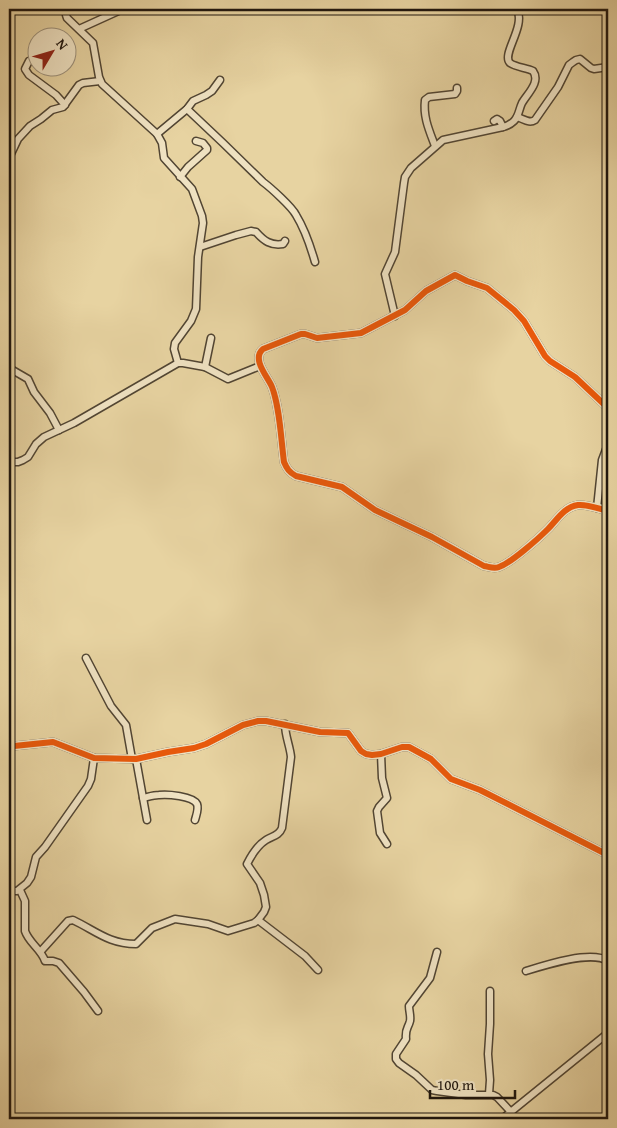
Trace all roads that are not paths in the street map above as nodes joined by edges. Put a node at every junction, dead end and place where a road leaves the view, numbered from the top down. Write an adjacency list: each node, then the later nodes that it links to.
1 (67, 9): 4 (street)
2 (123, 9): 4 (street)
3 (516, 9): 12 (street)
4 (79, 29): 8 (street)
5 (608, 67): 12 (street)
6 (33, 78): 10 (street)
7 (220, 80): 11 (street)
8 (100, 81): 10 (street); 15 (street)
9 (457, 88): 17 (street)
10 (65, 105): 18 (street)
11 (187, 109): 15 (street); 22 (street)
12 (517, 117): 14 (street)
13 (494, 121): 14 (street)
14 (503, 127): 17 (street)
15 (157, 134): 19 (street)
16 (196, 141): 19 (street)
17 (435, 146): 23 (street)
18 (9, 158)
19 (180, 177): 21 (street)
20 (285, 241): 21 (street)
21 (200, 247): 25 (street)
22 (315, 262)
23 (396, 316): 26 (street); 29 (street)
24 (211, 338): 27 (street)
25 (178, 363): 27 (street); 30 (street)
26 (260, 366): 27 (street); 33 (street)
27 (205, 367)
28 (9, 368): 30 (street)
29 (608, 408)
30 (59, 430): 32 (street)
31 (608, 444): 33 (street)
32 (9, 462)
33 (597, 508): 34 (street)
34 (608, 511)
35 (86, 658): 40 (street)
36 (286, 724): 38 (street); 40 (street); 48 (street)
37 (9, 743): 39 (street)
38 (381, 754): 44 (street); 45 (street)
39 (94, 758): 40 (street); 46 (street)
40 (134, 759): 41 (street)
41 (143, 798): 42 (street); 43 (street)
42 (147, 820)
43 (195, 820)
44 (387, 844)
45 (608, 855)
46 (20, 890): 47 (street); 49 (street)
47 (9, 891)
48 (258, 920): 49 (street); 52 (street)
49 (41, 952): 55 (street)
50 (437, 952): 57 (street)
51 (608, 961): 53 (street)
52 (318, 970)
53 (526, 971)
54 (490, 991): 57 (street)
55 (98, 1011)
56 (608, 1033): 58 (street)
57 (489, 1094): 58 (street)
58 (511, 1112): 59 (street)
59 (502, 1119)

